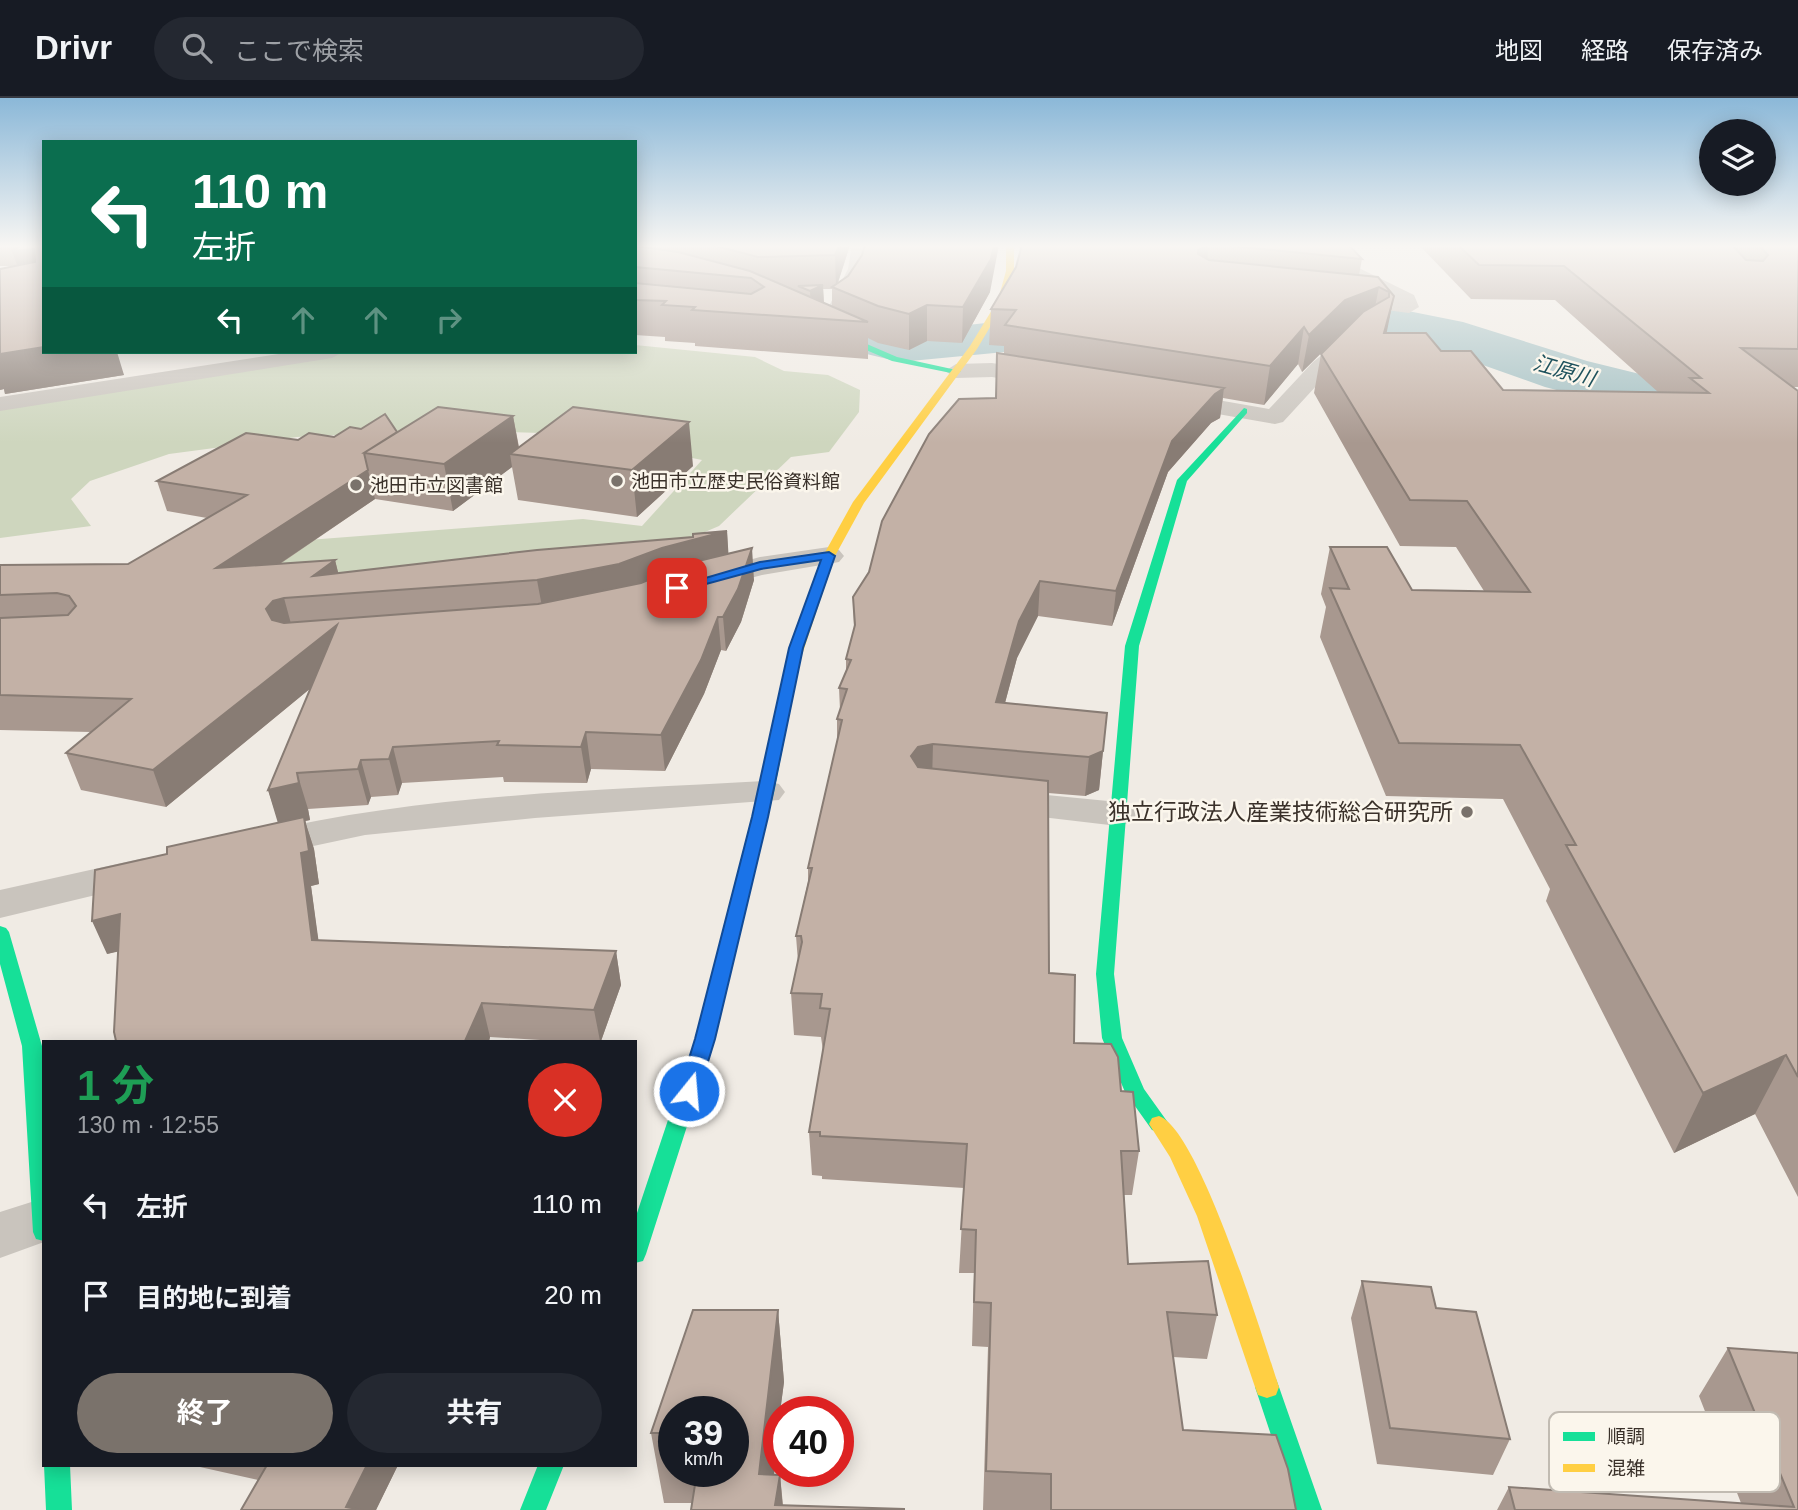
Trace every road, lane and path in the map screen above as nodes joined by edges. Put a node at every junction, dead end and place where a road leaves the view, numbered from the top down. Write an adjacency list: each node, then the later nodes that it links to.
1 (836, 311): 3 (street)
2 (995, 311): 6 (street)
3 (809, 321): 6 (street)
4 (1371, 330): 10 (street)
5 (319, 354): 9 (street)
6 (956, 371): 7 (street); 11 (street)
7 (1072, 383)
8 (1151, 396): 10 (street)
9 (0, 404)
10 (1244, 411): 15 (street)
11 (829, 556): 12 (street); 13 (street)
12 (677, 588)
13 (766, 792): 16 (street); 23 (street)
14 (958, 799): 15 (street)
15 (1118, 814): 28 (street)
16 (225, 852)
17 (172, 864): 18 (street)
18 (0, 904)
19 (0, 932): 20 (street)
20 (42, 1153)
21 (42, 1220): 22 (street)
22 (0, 1235)
23 (637, 1248)
24 (57, 1467): 26 (street)
25 (550, 1467): 27 (street)
26 (59, 1510)
27 (533, 1510)
28 (1309, 1510)

